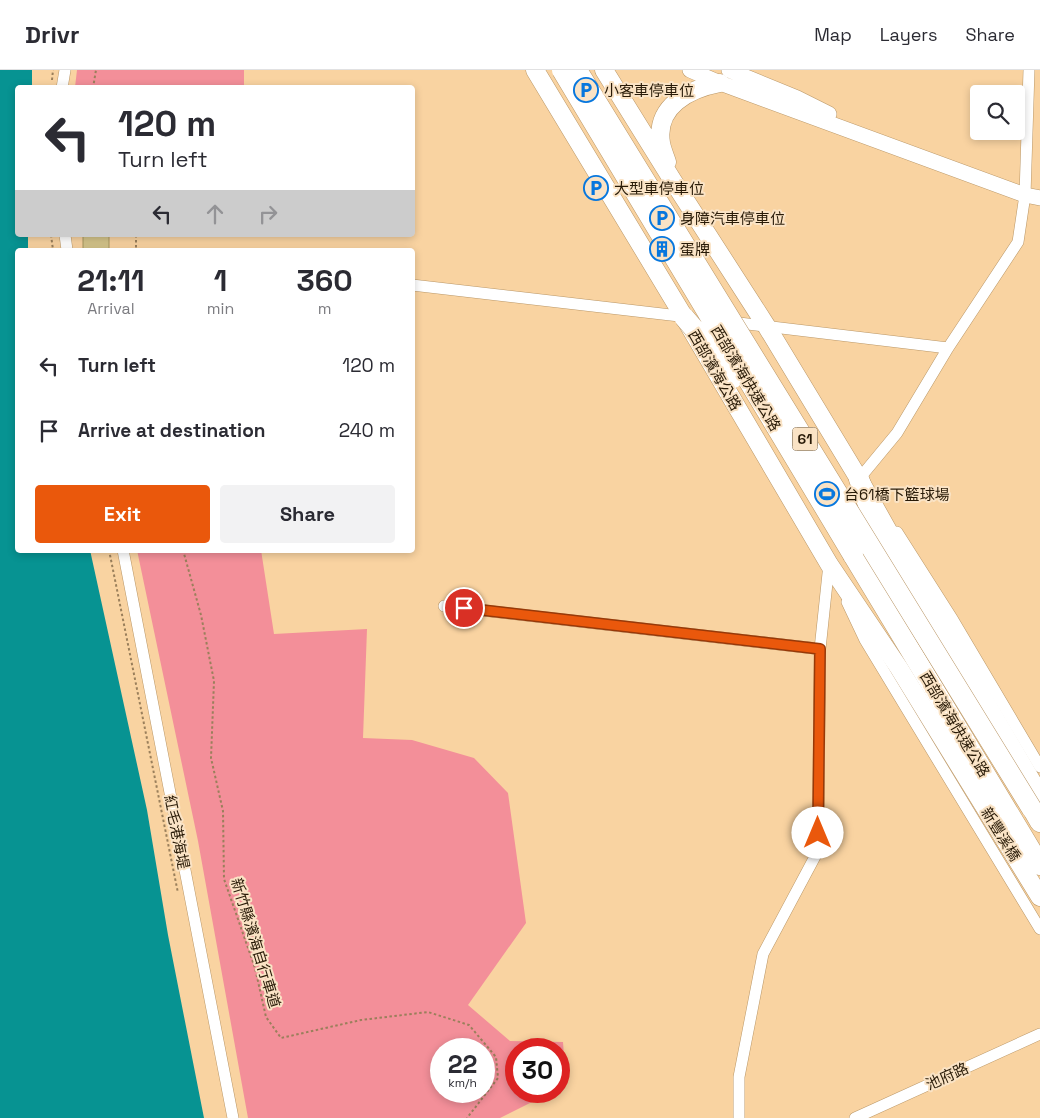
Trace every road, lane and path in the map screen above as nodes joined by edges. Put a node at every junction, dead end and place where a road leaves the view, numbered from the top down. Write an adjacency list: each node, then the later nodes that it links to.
1 (65, 70): 10 (street)
2 (96, 70): 11 (path)
3 (534, 70): 15 (main road, 西部濱海公路)
4 (562, 70): 22 (highway, 西部濱海快速公路 / 61, bridge)
5 (577, 70): 28 (highway, 西部濱海快速公路 / 61, bridge)
6 (604, 70): 12 (main road, 61)
7 (690, 70): 9 (street)
8 (1030, 70): 13 (street)
9 (724, 76): 12 (main road); 13 (street)
10 (62, 85)
11 (94, 85)
12 (673, 181): 16 (main road, 61)
13 (1033, 197): 17 (street)
14 (415, 285): 15 (street)
15 (684, 317): 16 (street); 22 (highway, bridge); 23 (main road, 西部濱海公路)
16 (767, 327): 17 (street); 18 (main road, 61)
17 (948, 348): 18 (street)
18 (859, 479): 27 (street); 28 (main road, 61); 28 (highway, bridge)
19 (110, 553): 31 (path, 紅毛港海堤)
20 (124, 553): 34 (street)
21 (184, 553): 35 (path, 新竹縣濱海自行車道)
22 (853, 555): 29 (highway, 西部濱海快速公路 / 61)
23 (829, 564): 25 (street); 26 (main road, 西部濱海公路); 32 (street)
24 (444, 606): 25 (street)
25 (820, 649): 36 (street)
26 (899, 668): 30 (main road, 新豐溪橋)
27 (1040, 767)
28 (1037, 809)
29 (1040, 865)
30 (1040, 897)
31 (179, 901)
32 (1040, 929)
33 (1040, 1034): 37 (street, 池府路)
34 (233, 1118)
35 (467, 1118)
36 (739, 1118)
37 (854, 1118)

